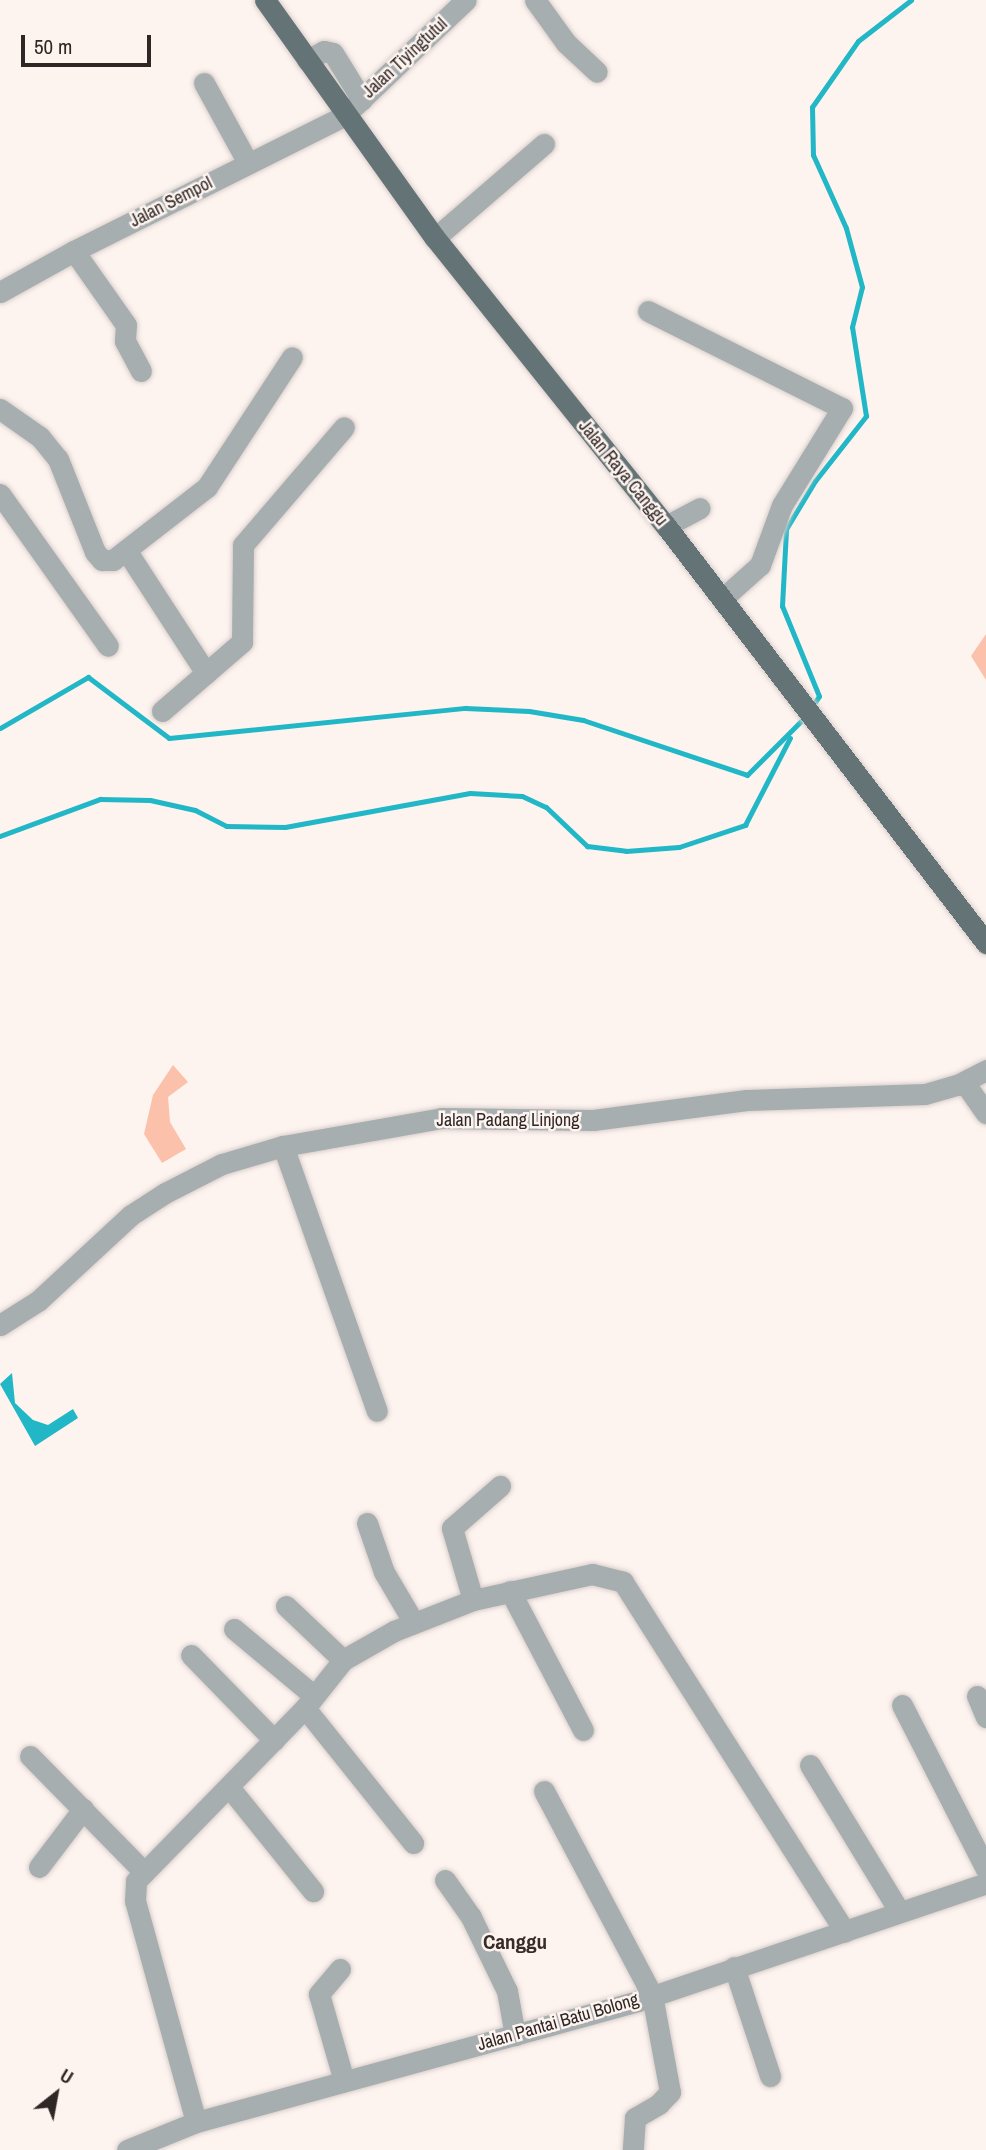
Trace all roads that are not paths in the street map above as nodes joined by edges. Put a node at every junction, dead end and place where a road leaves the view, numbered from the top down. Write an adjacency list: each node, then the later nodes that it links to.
1 (265, 0): 4 (main road, Jalan Raya Canggu)
2 (466, 0): 7 (street, Jalan Tiyingtutul)
3 (535, 0): 5 (street)
4 (307, 60): 7 (street); 8 (main road, Jalan Raya Canggu)
5 (597, 72)
6 (204, 83): 10 (street)
7 (362, 100): 8 (street, Jalan Tiyingtutul)
8 (344, 116): 10 (street, Jalan Sempol); 11 (main road, Jalan Raya Canggu)
9 (544, 144): 11 (street)
10 (248, 163): 12 (street, Jalan Sempol)
11 (435, 238): 21 (main road, Jalan Raya Canggu)
12 (74, 251): 13 (street, Jalan Sempol); 16 (street)
13 (0, 292)
14 (648, 311): 23 (street)
15 (292, 357): 22 (street)
16 (141, 371)
17 (0, 409): 22 (street)
18 (344, 428): 25 (street)
19 (0, 494): 24 (street)
20 (699, 508): 21 (street)
21 (666, 526): 23 (main road, Jalan Raya Canggu)
22 (126, 550): 25 (street)
23 (723, 599): 27 (main road, Jalan Raya Canggu)
24 (108, 646)
25 (206, 673): 26 (street)
26 (162, 711)
27 (986, 943)
28 (986, 1070): 29 (street, Jalan Padang Linjong)
29 (964, 1082): 30 (street); 31 (street, Jalan Padang Linjong)
30 (986, 1113)
31 (283, 1146): 32 (street, Jalan Padang Linjong); 33 (street)
32 (0, 1325)
33 (377, 1411)
34 (500, 1486): 37 (street)
35 (367, 1523): 39 (street)
36 (510, 1591): 37 (street); 47 (street); 62 (street)
37 (473, 1600): 39 (street)
38 (286, 1606): 42 (street)
39 (414, 1623): 42 (street)
40 (234, 1629): 44 (street)
41 (191, 1655): 48 (street)
42 (343, 1660): 44 (street)
43 (977, 1696): 46 (street)
44 (309, 1702): 48 (street); 54 (street)
45 (902, 1704): 56 (street)
46 (986, 1717)
47 (583, 1730)
48 (274, 1740): 51 (street)
49 (30, 1756): 53 (street)
50 (810, 1765): 61 (street)
51 (229, 1787): 57 (street); 60 (street)
52 (544, 1791): 65 (street)
53 (83, 1809): 55 (street); 57 (street)
54 (413, 1843)
55 (39, 1867)
56 (986, 1869)
57 (144, 1871): 69 (street)
58 (445, 1880): 66 (street)
59 (986, 1883): 61 (street, Jalan Pantai Batu Bolong)
60 (313, 1891)
61 (900, 1911): 62 (street, Jalan Pantai Batu Bolong)
62 (845, 1932): 63 (street, Jalan Pantai Batu Bolong)
63 (734, 1967): 65 (street, Jalan Pantai Batu Bolong); 67 (street)
64 (340, 1969): 68 (street)
65 (652, 1995): 66 (street, Jalan Pantai Batu Bolong); 71 (street)
66 (515, 2035): 68 (street, Jalan Pantai Batu Bolong)
67 (770, 2076)
68 (344, 2081): 69 (street, Jalan Pantai Batu Bolong)
69 (196, 2122): 70 (street, Jalan Pantai Batu Bolong)
70 (127, 2150)
71 (633, 2150)

